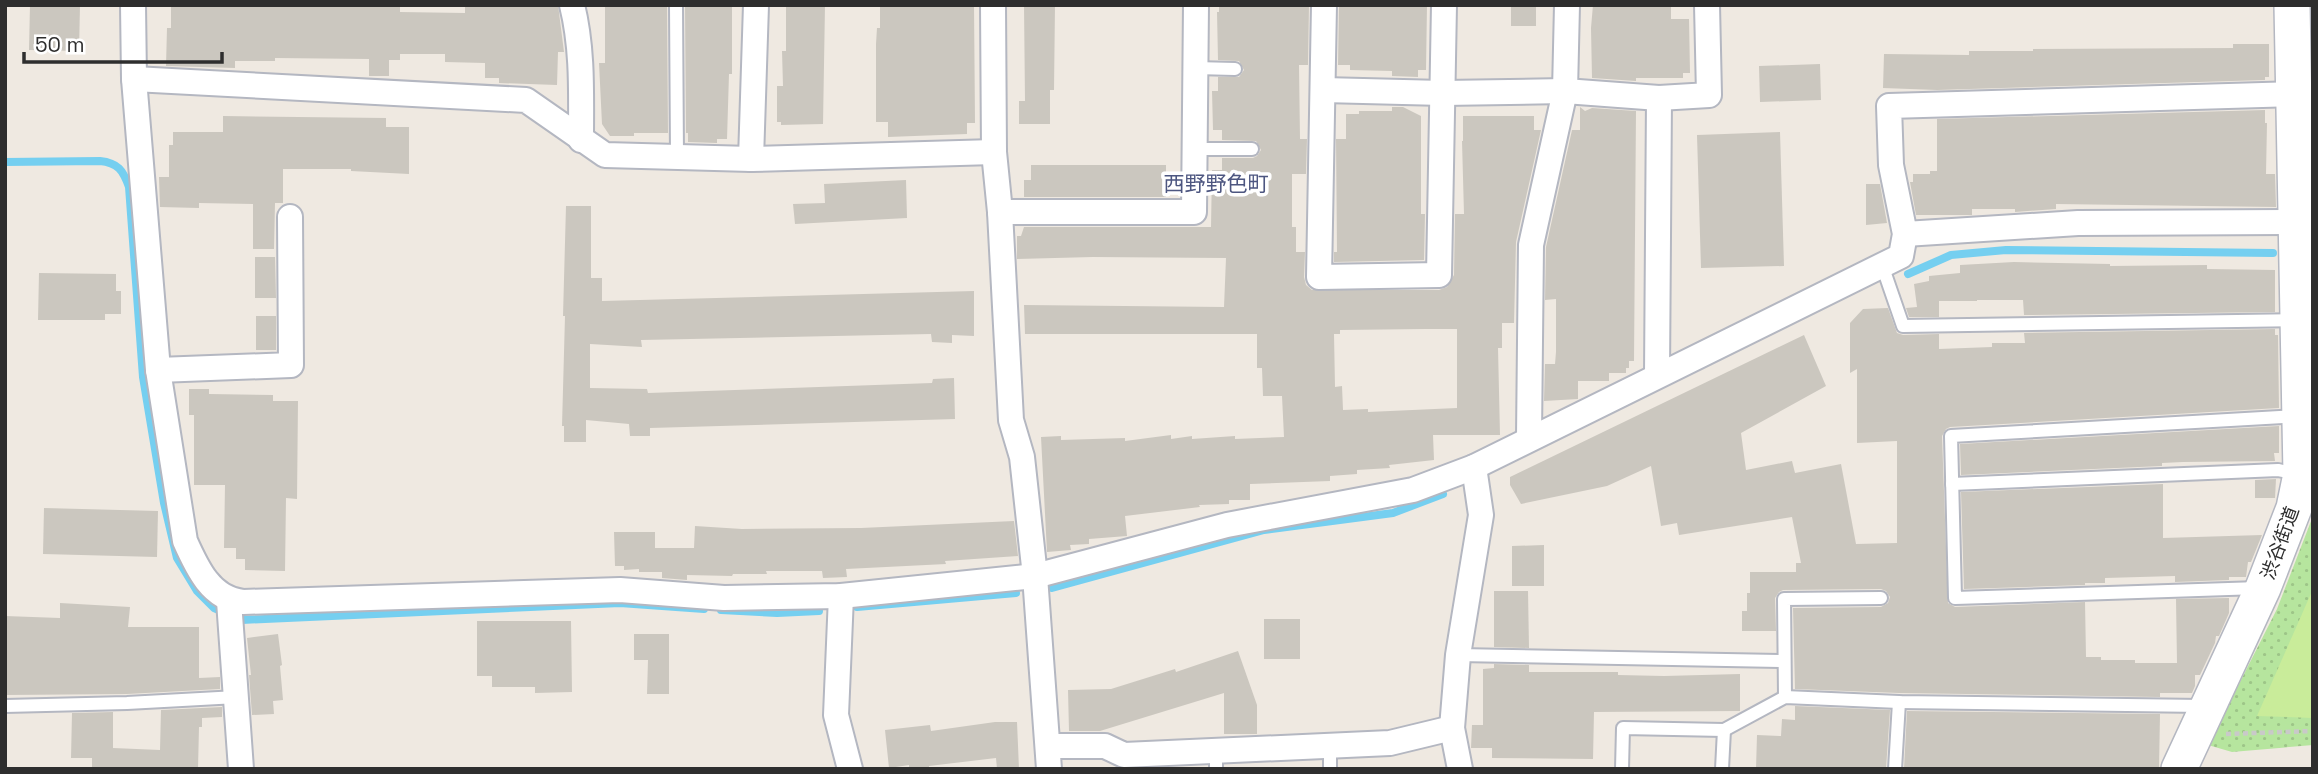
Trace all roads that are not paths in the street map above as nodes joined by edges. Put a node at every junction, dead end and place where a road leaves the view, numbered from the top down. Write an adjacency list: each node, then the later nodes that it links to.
1 (133, 5): 14 (street)
2 (572, 5): 20 (street)
3 (676, 5): 24 (lane)
4 (756, 5): 25 (street)
5 (993, 5): 23 (street)
6 (1196, 5): 12 (street)
7 (1324, 5): 15 (street)
8 (1444, 5): 17 (street)
9 (1567, 5): 16 (street)
10 (1707, 5): 19 (street)
11 (2292, 5): 18 (main road, 渋谷街道)
12 (1195, 68): 13 (lane); 21 (street)
13 (1235, 69)
14 (134, 79): 20 (street); 32 (street)
15 (1323, 90): 17 (street); 17 (street)
16 (1564, 91): 17 (street); 19 (street); 35 (street)
17 (1443, 93)
18 (2293, 94): 28 (main road, 渋谷街道); 29 (street)
19 (1659, 97): 33 (street)
20 (581, 140): 24 (street)
21 (1195, 149): 22 (lane); 26 (street)
22 (1252, 149)
23 (994, 152): 25 (street); 26 (street)
24 (677, 157): 25 (street)
25 (751, 159)
26 (1000, 212): 39 (street)
27 (290, 217): 32 (street)
28 (2296, 222): 29 (street); 31 (main road, 渋谷街道)
29 (1905, 234): 30 (street)
30 (1882, 265): 31 (lane); 33 (street)
31 (2298, 320): 34 (main road, 渋谷街道)
32 (158, 370): 43 (street)
33 (1657, 376): 35 (street)
34 (2300, 416): 37 (main road, 渋谷街道); 38 (lane)
35 (1529, 438): 36 (street)
36 (1474, 467): 39 (street); 44 (street)
37 (2307, 474): 38 (lane); 40 (main road, 渋谷街道)
38 (1952, 484): 40 (lane)
39 (1035, 576): 41 (street); 54 (street)
40 (2263, 588): 50 (main road, 渋谷街道)
41 (841, 596): 43 (street); 57 (street)
42 (1881, 598): 45 (lane)
43 (229, 601): 46 (street)
44 (1458, 654): 45 (lane); 51 (street)
45 (1784, 661): 47 (lane)
46 (237, 697): 49 (lane); 56 (street)
47 (1785, 697): 48 (lane); 52 (lane)
48 (1899, 702): 50 (lane); 61 (lane)
49 (5, 706)
50 (2214, 720): 62 (main road, 渋谷街道)
51 (1452, 728): 53 (street); 58 (street)
52 (1724, 730): 59 (lane); 60 (lane)
53 (1330, 757): 55 (street)
54 (1049, 758): 55 (street)
55 (1216, 759)
56 (241, 769)
57 (850, 769)
58 (1460, 769)
59 (1622, 769)
60 (1722, 769)
61 (1895, 769)
62 (2179, 769)

